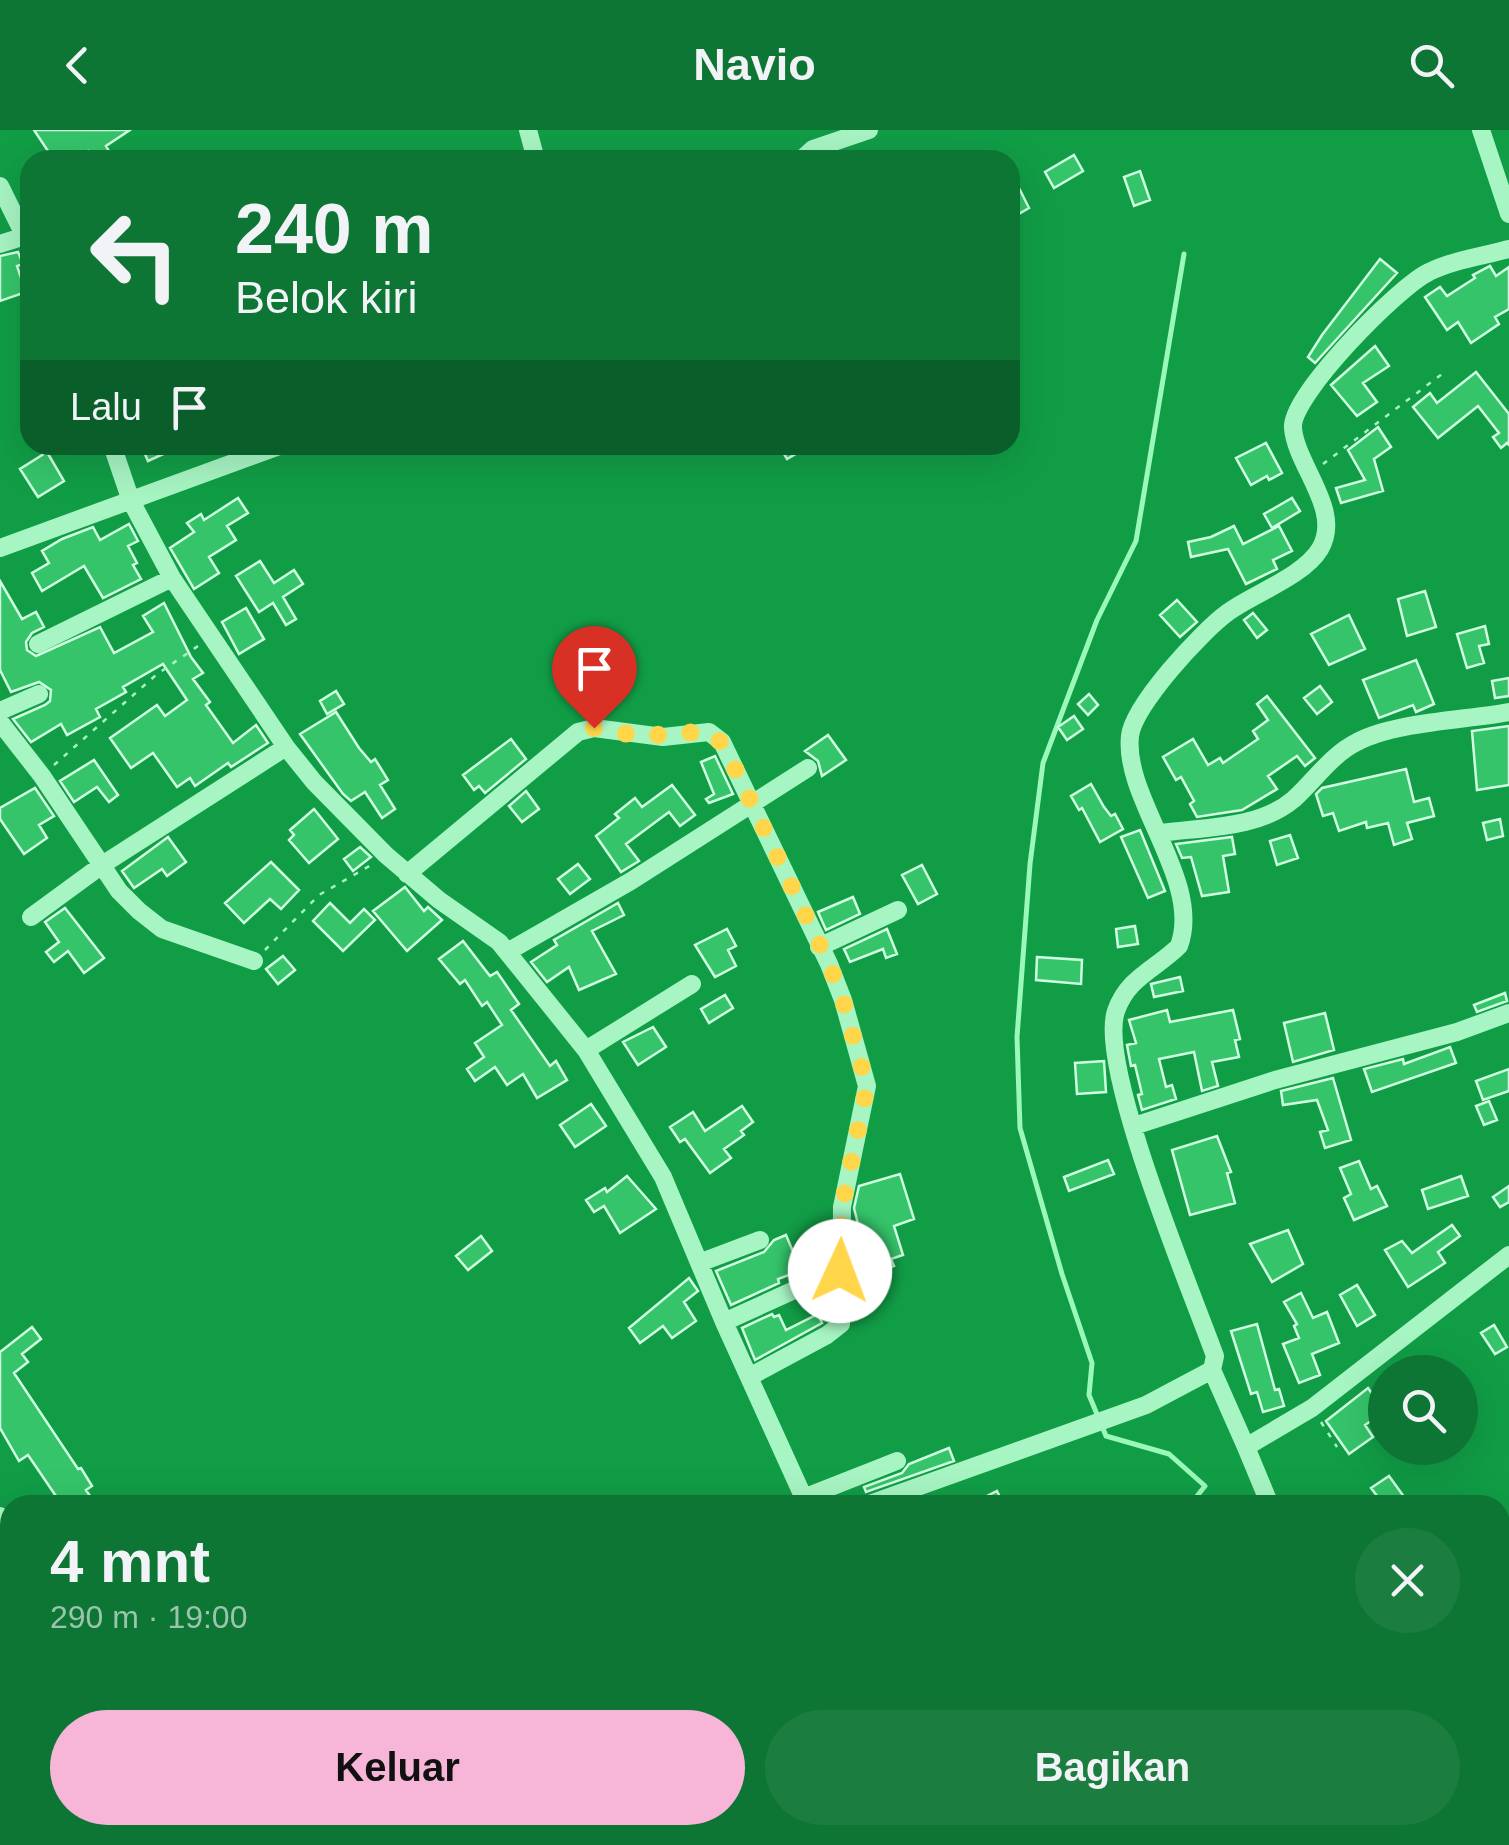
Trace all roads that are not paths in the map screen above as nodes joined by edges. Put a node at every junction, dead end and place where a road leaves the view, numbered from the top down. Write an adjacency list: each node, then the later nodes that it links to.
1 (870, 130): 3 (street)
2 (1482, 130): 5 (street)
3 (820, 150)
4 (0, 186): 6 (street)
5 (1509, 214)
6 (20, 227)
7 (1509, 249): 21 (street)
8 (115, 455): 10 (street)
9 (255, 455): 10 (street)
10 (131, 501): 11 (street); 12 (street)
11 (0, 548)
12 (172, 578): 13 (street); 18 (street)
13 (38, 644)
14 (39, 694): 15 (street)
15 (0, 711)
16 (1509, 712): 21 (street)
17 (0, 722): 22 (street)
18 (286, 747): 22 (street); 23 (street)
19 (808, 768): 20 (street)
20 (752, 804): 23 (street); 26 (street); 27 (street)
21 (1160, 832): 32 (street)
22 (102, 865): 25 (street); 28 (street)
23 (407, 874): 27 (street)
24 (898, 910): 26 (street)
25 (31, 917)
26 (820, 947): 39 (street)
27 (509, 951): 31 (street)
28 (254, 962)
29 (692, 984): 31 (street)
30 (1509, 1013): 32 (street)
31 (586, 1050): 35 (street)
32 (1134, 1126): 38 (street)
33 (760, 1240): 35 (street)
34 (1509, 1254): 40 (street)
35 (699, 1263): 37 (street)
36 (823, 1278): 37 (street)
37 (724, 1322): 39 (street)
38 (1212, 1370): 40 (street); 44 (street)
39 (749, 1377): 42 (street)
40 (1246, 1447): 45 (street)
41 (897, 1461): 43 (street)
42 (802, 1495)
43 (819, 1495)
44 (895, 1495)
45 (1266, 1495)

